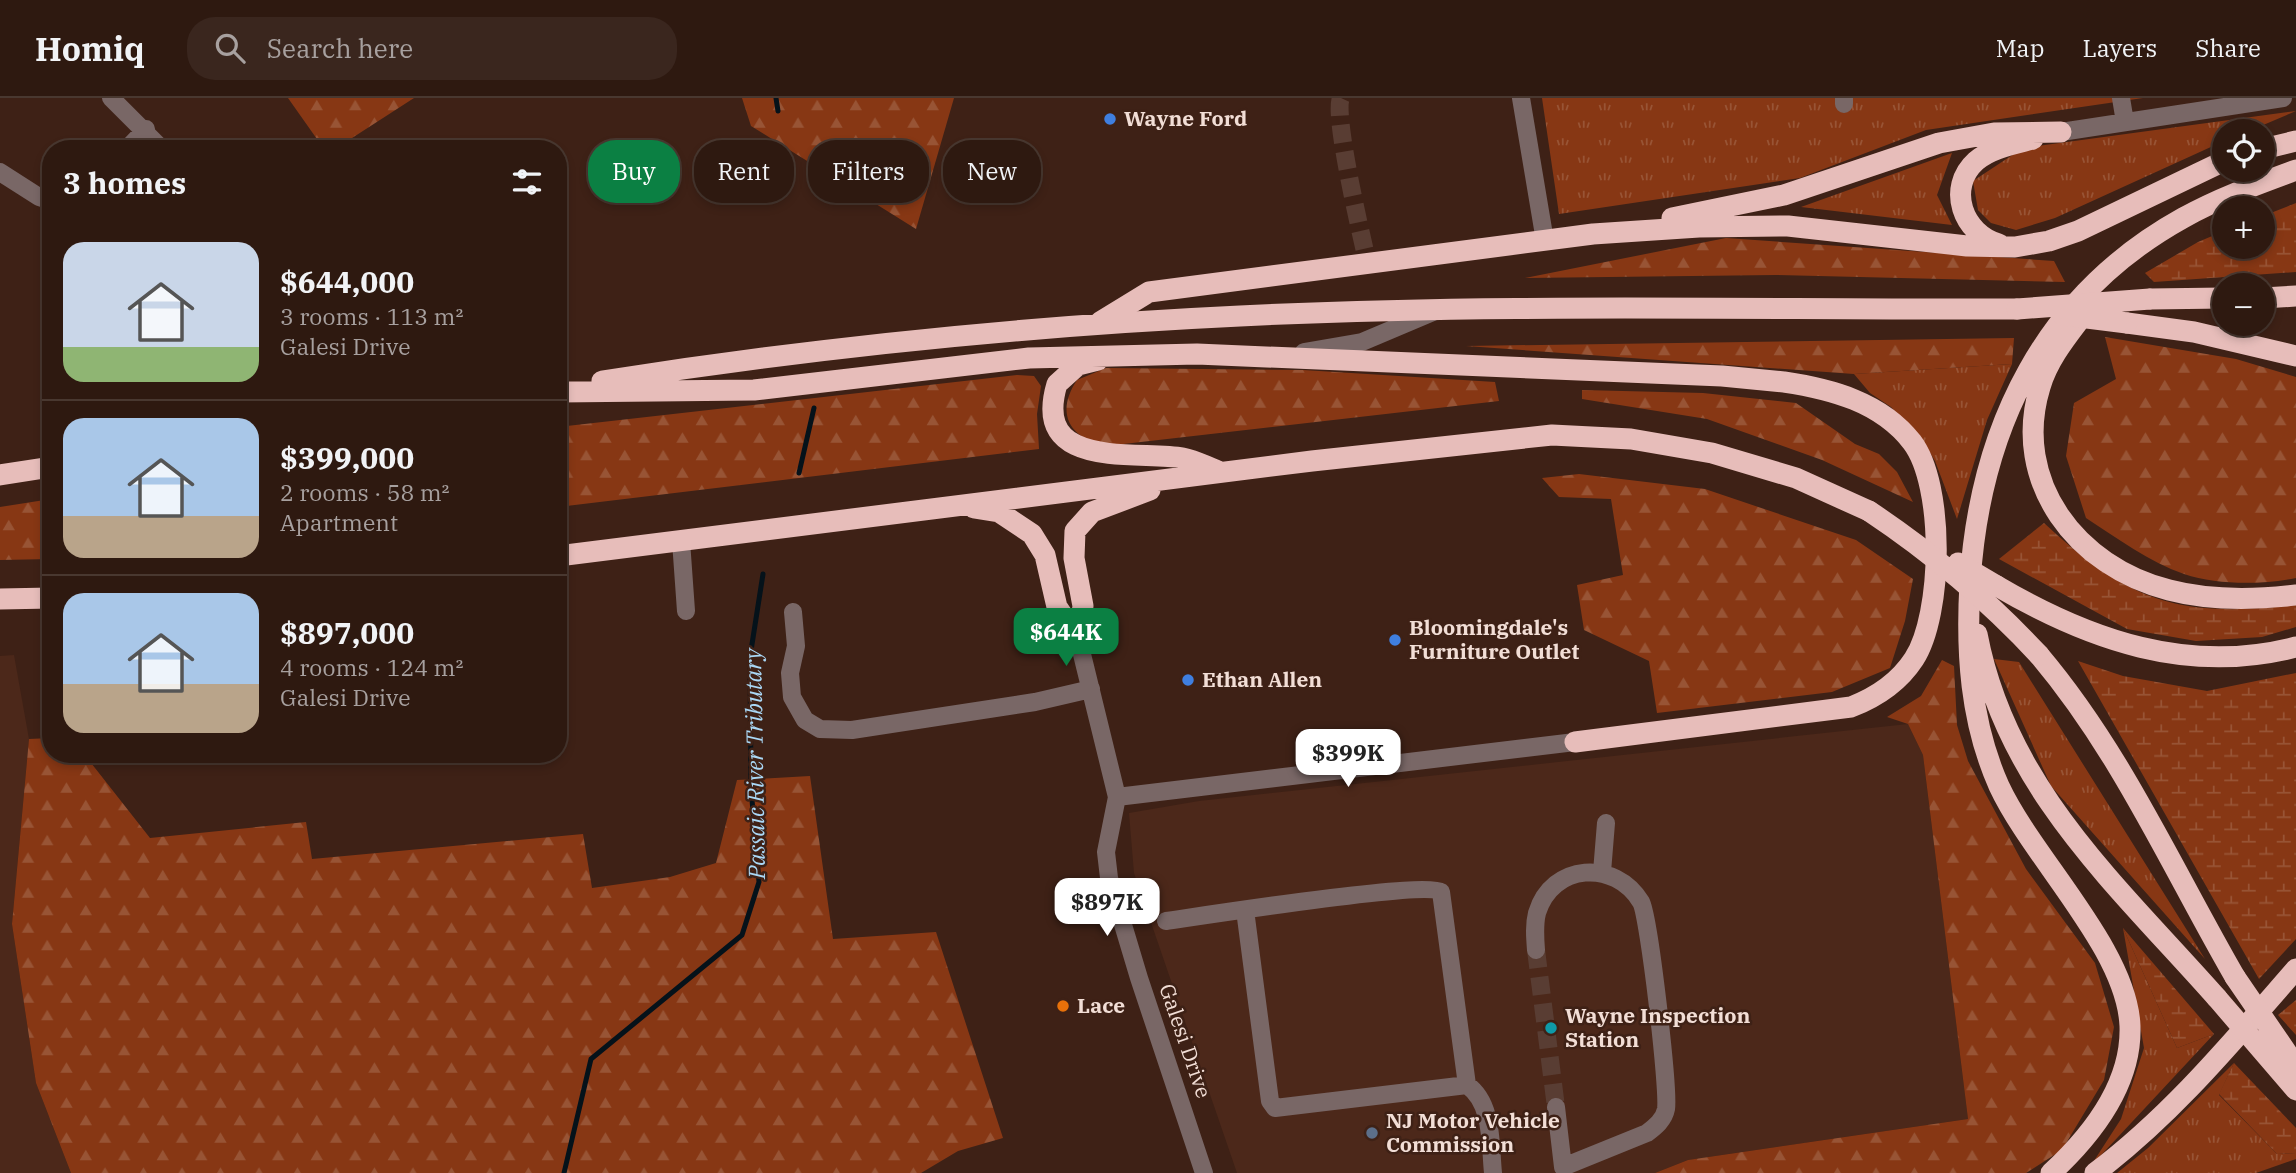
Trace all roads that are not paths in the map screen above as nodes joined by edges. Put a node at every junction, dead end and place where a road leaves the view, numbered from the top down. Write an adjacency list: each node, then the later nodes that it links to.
1 (111, 98): 6 (street)
2 (1521, 98): 17 (street)
3 (2122, 98): 5 (street)
4 (2283, 98): 5 (street)
5 (2125, 122): 7 (street)
6 (145, 130): 8 (street); 9 (street)
7 (2061, 132): 16 (highway); 18 (highway)
8 (136, 140)
9 (154, 140)
10 (2296, 141): 11 (highway)
11 (2275, 146)
12 (2212, 167): 18 (highway)
13 (2296, 170): 19 (highway)
14 (0, 172): 15 (street)
15 (42, 198)
16 (1593, 234): 17 (highway); 18 (highway)
17 (1545, 241): 25 (highway)
18 (2015, 247)
19 (2126, 257): 39 (highway); 40 (highway)
20 (2296, 296): 21 (highway)
21 (2275, 297)
22 (2212, 298): 23 (highway, bridge)
23 (2017, 309): 24 (highway); 28 (highway, bridge)
24 (1436, 310): 25 (highway); 27 (street)
25 (1096, 324): 29 (highway)
26 (1117, 355): 27 (highway); 30 (highway); 32 (highway)
27 (1282, 356): 48 (highway)
28 (2296, 356)
29 (567, 389)
30 (567, 390)
31 (42, 468): 33 (highway)
32 (1221, 472): 34 (highway); 36 (highway)
33 (0, 475)
34 (1187, 477): 35 (highway); 45 (highway)
35 (940, 506): 37 (highway); 45 (highway)
36 (1869, 511): 46 (highway, bridge); 56 (highway, bridge)
37 (681, 541): 38 (highway); 43 (street)
38 (567, 555)
39 (1970, 577): 58 (highway, bridge); 62 (highway)
40 (2296, 595)
41 (42, 598): 42 (highway)
42 (0, 599)
43 (686, 611)
44 (793, 612): 47 (street)
45 (1079, 638): 47 (street, Galesi Drive)
46 (2296, 647)
47 (1091, 690): 49 (street, Galesi Drive)
48 (1574, 742): 49 (street)
49 (1117, 797): 60 (street, Galesi Drive)
50 (1606, 823): 51 (street)
51 (1602, 872): 54 (street); 59 (street)
52 (1245, 910): 53 (street); 57 (street); 57 (street)
53 (1166, 921)
54 (1536, 950)
55 (2296, 969): 63 (highway)
56 (2296, 1066)
57 (1467, 1084): 61 (street)
58 (2296, 1090)
59 (1556, 1107)
60 (1204, 1173)
61 (1493, 1173)
62 (2051, 1173)
63 (2095, 1173)

